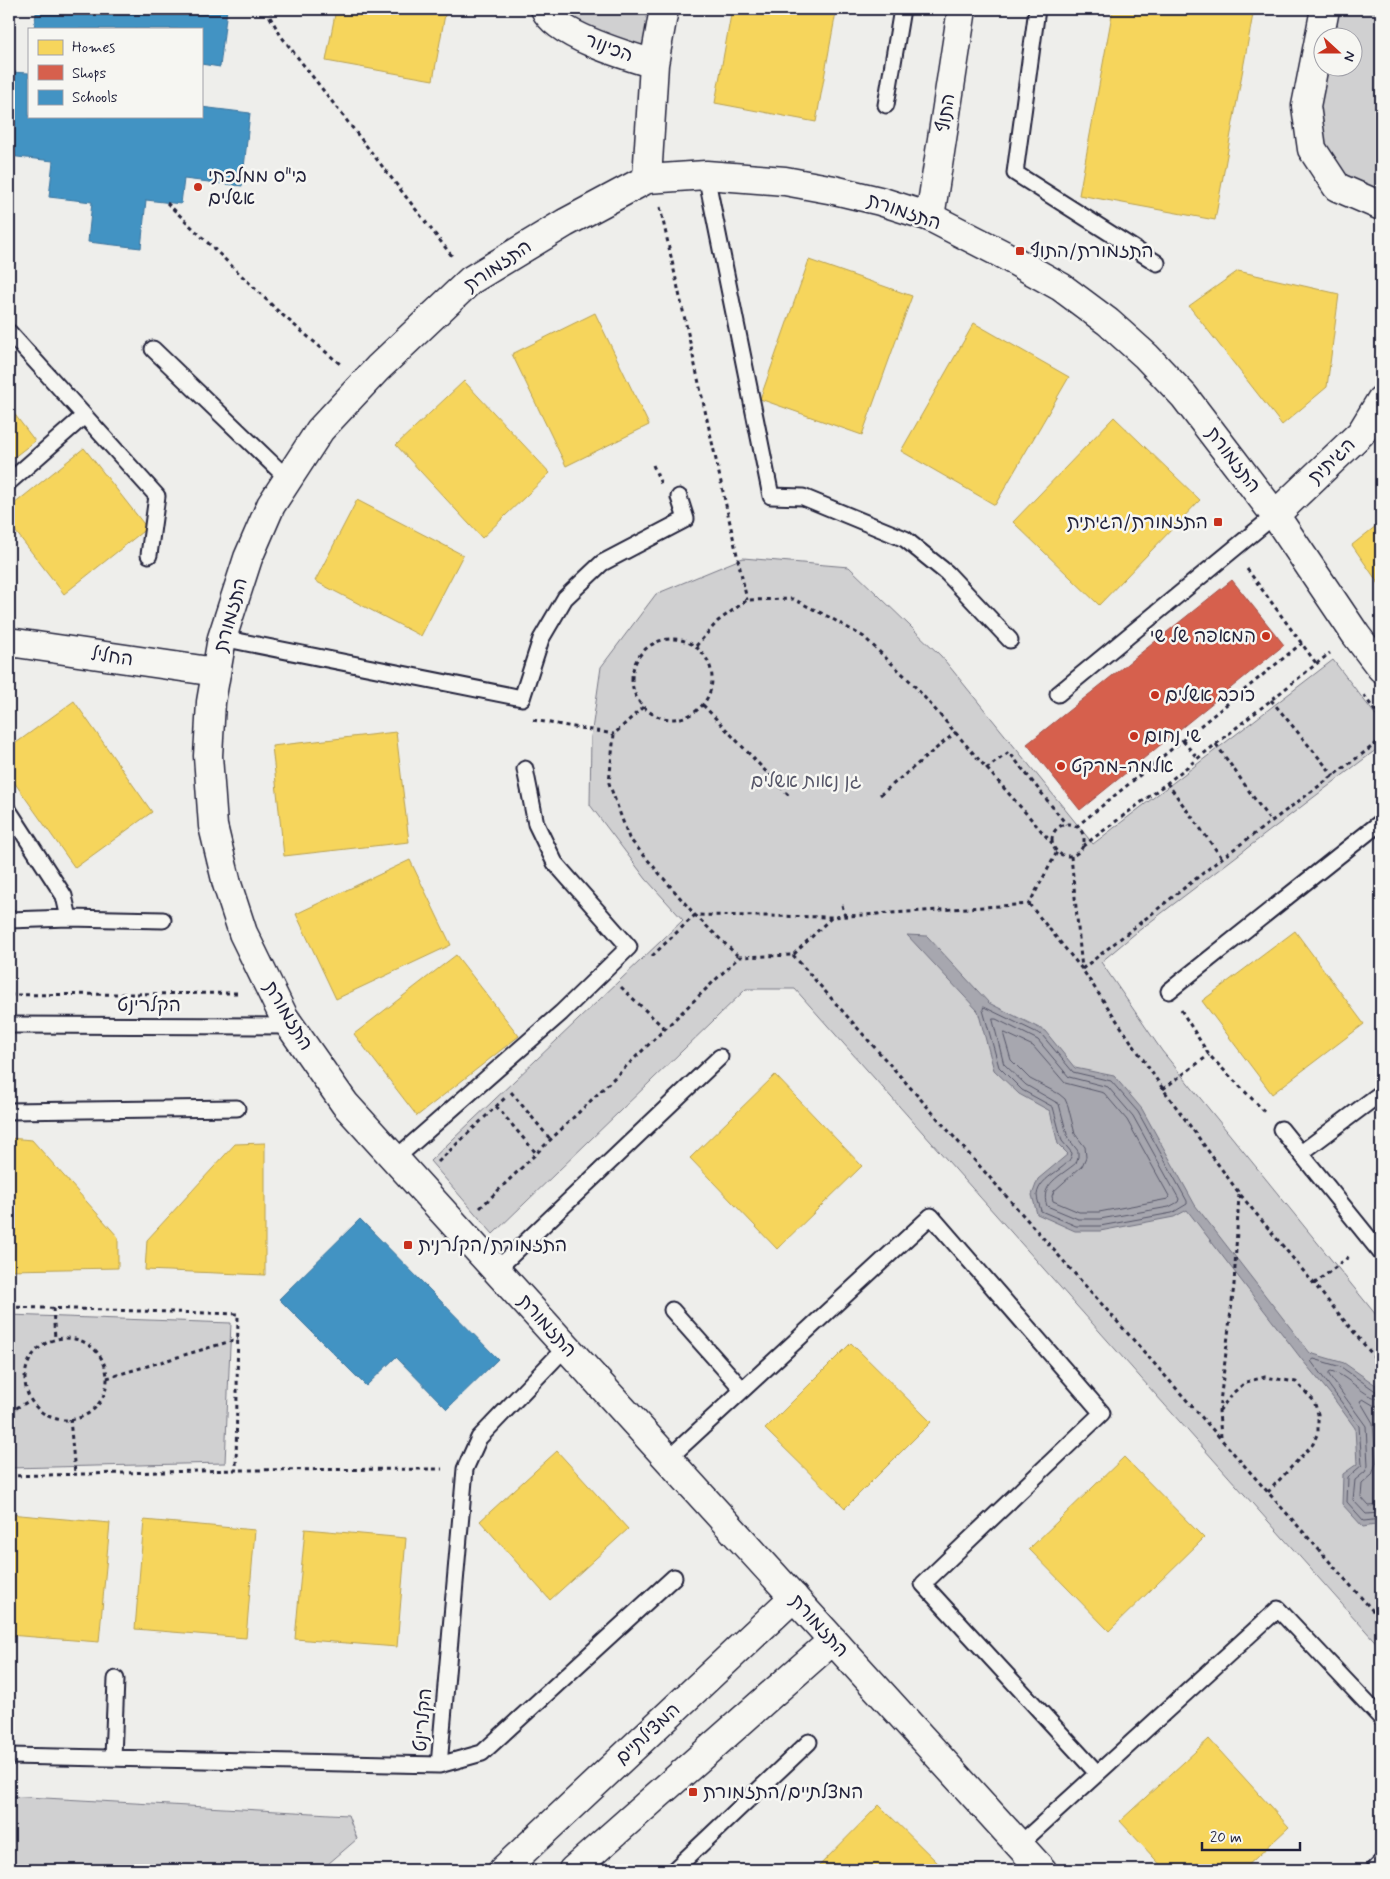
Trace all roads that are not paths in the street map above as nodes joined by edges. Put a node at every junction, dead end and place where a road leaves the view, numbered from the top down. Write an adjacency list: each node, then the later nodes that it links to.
1 (545, 9): 7 (street, הכינור)
2 (664, 9): 7 (street, הכינור)
3 (902, 9): 8 (lane)
4 (962, 9): 12 (street, התוף)
5 (1037, 9): 13 (lane)
6 (1325, 9): 11 (street)
7 (654, 64): 10 (street, הכינור)
8 (886, 105)
9 (706, 175): 10 (street, התזמורת); 12 (street, התזמורת); 24 (lane)
10 (650, 178): 18 (street, התזמורת)
11 (1381, 206)
12 (930, 217): 21 (street, התזמורת)
13 (1157, 263)
14 (9, 332): 17 (lane)
15 (153, 349): 18 (lane)
16 (1381, 400): 21 (street, הגיתית)
17 (84, 416): 19 (lane); 22 (lane)
18 (287, 478): 23 (street, התזמורת)
19 (9, 482)
20 (679, 497): 23 (lane)
21 (1265, 523): 26 (street, התזמורת); 28 (lane)
22 (149, 555)
23 (222, 638): 27 (street, התזמורת)
24 (1010, 640)
25 (9, 642): 27 (street, החליל)
26 (1381, 668)
27 (216, 672): 37 (street, התזמורת)
28 (1058, 694)
29 (525, 769): 44 (lane)
30 (9, 811): 32 (lane)
31 (1381, 822): 35 (lane)
32 (69, 918): 33 (lane); 34 (lane)
33 (9, 920)
34 (163, 920)
35 (1169, 991)
36 (9, 1025): 37 (lane, הקלרינט)
37 (289, 1026): 44 (street, התזמורת)
38 (720, 1057): 46 (lane)
39 (1381, 1093): 43 (lane)
40 (236, 1108): 41 (lane)
41 (9, 1111)
42 (1281, 1129): 43 (lane)
43 (1301, 1153): 45 (lane)
44 (396, 1158): 46 (street, התזמורת)
45 (1381, 1253)
46 (496, 1270): 48 (street, התזמורת)
47 (672, 1310): 49 (lane)
48 (566, 1347): 50 (street, התזמורת); 59 (lane, הקלרינט)
49 (743, 1390): 50 (lane); 60 (lane)
50 (668, 1459): 52 (street, התזמורת)
51 (674, 1577): 59 (lane)
52 (794, 1597): 53 (street, התזמורת); 63 (street, המצילתיים)
53 (833, 1640): 61 (street, התזמורת); 64 (street)
54 (116, 1679): 58 (lane)
55 (1381, 1718): 60 (lane)
56 (809, 1742): 65 (lane)
57 (9, 1756): 58 (lane, הקלרינט)
58 (113, 1758): 59 (lane, הקלרינט)
59 (439, 1765)
60 (1097, 1773): 61 (lane)
61 (1018, 1845): 66 (street, התזמורת)
62 (1381, 1864): 67 (lane)
63 (503, 1870)
64 (573, 1870)
65 (674, 1870)
66 (1042, 1870)
67 (1374, 1870)

